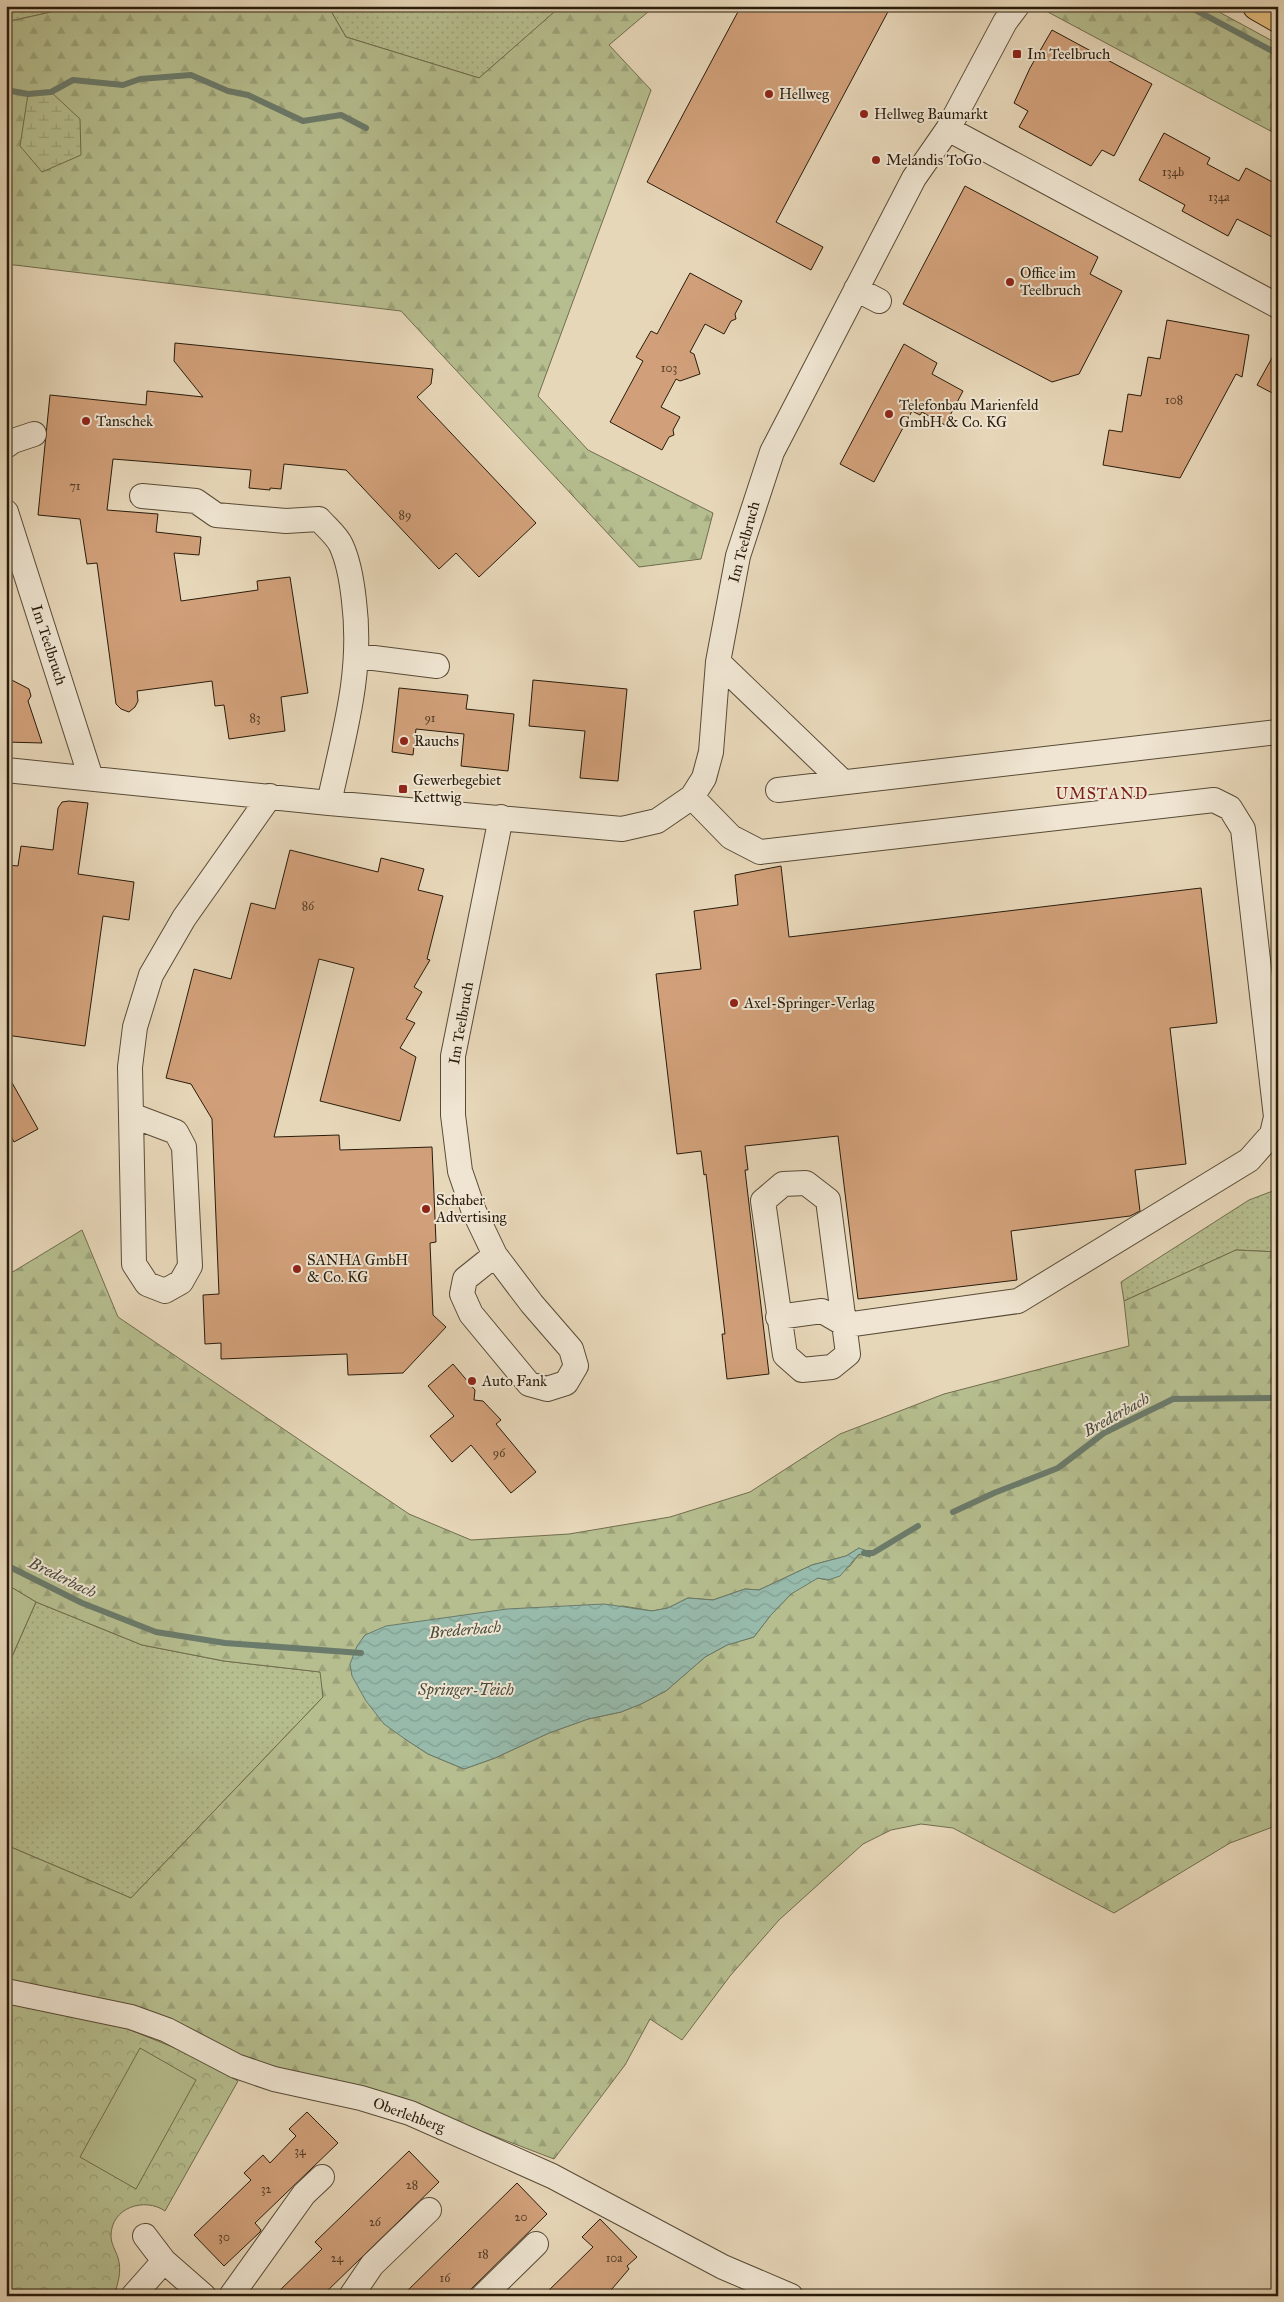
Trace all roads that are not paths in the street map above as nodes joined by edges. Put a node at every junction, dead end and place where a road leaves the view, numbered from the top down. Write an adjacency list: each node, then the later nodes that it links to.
1 (1257, 6): 3 (main road)
2 (1011, 11): 4 (street, Im Teelbruch)
3 (1278, 18)
4 (948, 130): 5 (street, Im Teelbruch); 7 (street)
5 (856, 289): 6 (street); 13 (street, Im Teelbruch)
6 (879, 301)
7 (1278, 306)
8 (34, 434): 9 (street)
9 (6, 446)
10 (142, 496): 12 (street)
11 (6, 512): 17 (street, Im Teelbruch)
12 (358, 656): 14 (street); 22 (street)
13 (718, 662): 18 (street); 21 (street, Im Teelbruch)
14 (437, 666)
15 (1278, 732): 18 (street)
16 (6, 770): 17 (street, Im Teelbruch)
17 (91, 778): 20 (street, Im Teelbruch)
18 (842, 781): 19 (street)
19 (778, 790)
20 (270, 796): 22 (street, Im Teelbruch); 24 (street)
21 (692, 796): 23 (street, Im Teelbruch); 27 (street)
22 (329, 803): 23 (street, Im Teelbruch)
23 (500, 817): 25 (street, Im Teelbruch)
24 (131, 1114): 24 (street)
25 (495, 1255): 25 (street, Im Teelbruch)
26 (778, 1317): 27 (street); 27 (street); 27 (street)
27 (846, 1325)
28 (6, 1991): 34 (street, Oberlehberg)
29 (322, 2177): 37 (street)
30 (429, 2210): 38 (street)
31 (145, 2236): 33 (street)
32 (536, 2244): 39 (street)
33 (164, 2261): 35 (street); 36 (street)
34 (756, 2290): 40 (street, Oberlehberg)
35 (133, 2296)
36 (204, 2296)
37 (231, 2296)
38 (351, 2296)
39 (483, 2296)
40 (791, 2296)

